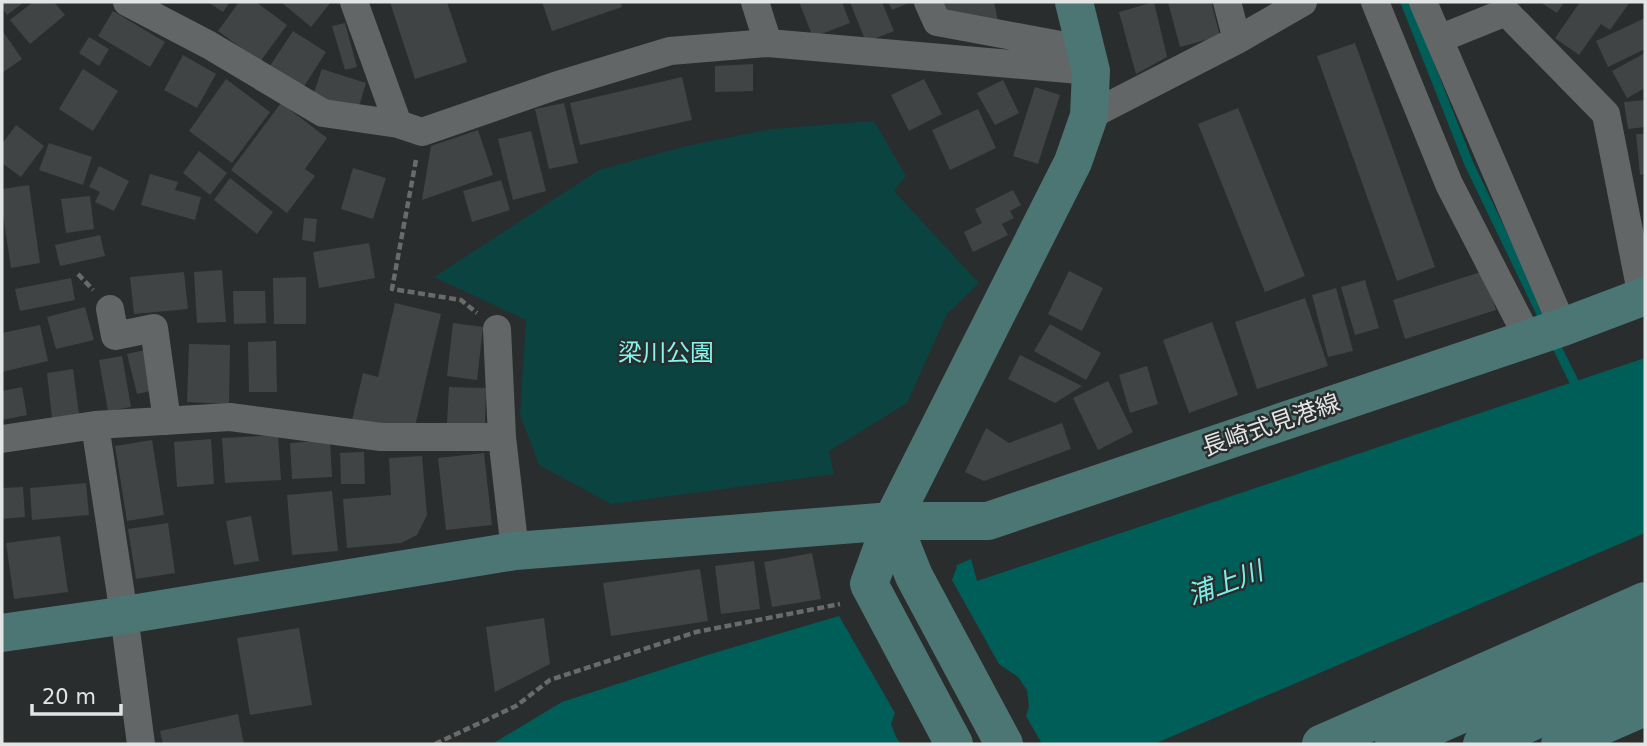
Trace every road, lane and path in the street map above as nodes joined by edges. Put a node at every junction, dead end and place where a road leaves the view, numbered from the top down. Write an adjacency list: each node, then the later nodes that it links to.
1 (127, 2): 15 (street)
2 (354, 2): 15 (street)
3 (755, 2): 12 (street)
4 (928, 2): 13 (street)
5 (1074, 2): 13 (main road)
6 (1227, 2): 11 (street)
7 (1303, 2): 11 (street)
8 (1375, 2): 19 (street)
9 (1423, 2): 10 (street)
10 (1439, 39): 16 (street); 19 (street)
11 (1237, 40): 14 (street)
12 (768, 43): 13 (street); 15 (street)
13 (1089, 60): 14 (main road)
14 (1089, 116): 24 (main road)
15 (410, 128): 18 (path)
16 (1644, 297): 19 (main road, 長崎式見港線)
17 (110, 309): 20 (street)
18 (497, 329): 22 (street)
19 (1545, 332): 24 (main road, 長崎式見港線)
20 (167, 421): 21 (street); 22 (street)
21 (95, 425): 23 (street); 28 (street)
22 (502, 437): 25 (street)
23 (2, 439)
24 (892, 521): 25 (main road, 長崎式見港線); 26 (main road); 37 (main road)
25 (515, 551): 28 (main road, 長崎式見港線)
26 (855, 594): 35 (path); 36 (main road)
27 (1645, 601): 38 (main road)
28 (124, 615): 29 (main road, 長崎式見港線); 34 (street)
29 (2, 633)
30 (1645, 633): 32 (main road)
31 (1645, 671): 32 (main road)
32 (1559, 691): 39 (main road); 40 (main road)
33 (1645, 707): 41 (main road)
34 (141, 744)
35 (435, 744)
36 (954, 744)
37 (1004, 744)
38 (1321, 744)
39 (1394, 744)
40 (1482, 744)
41 (1560, 744)

